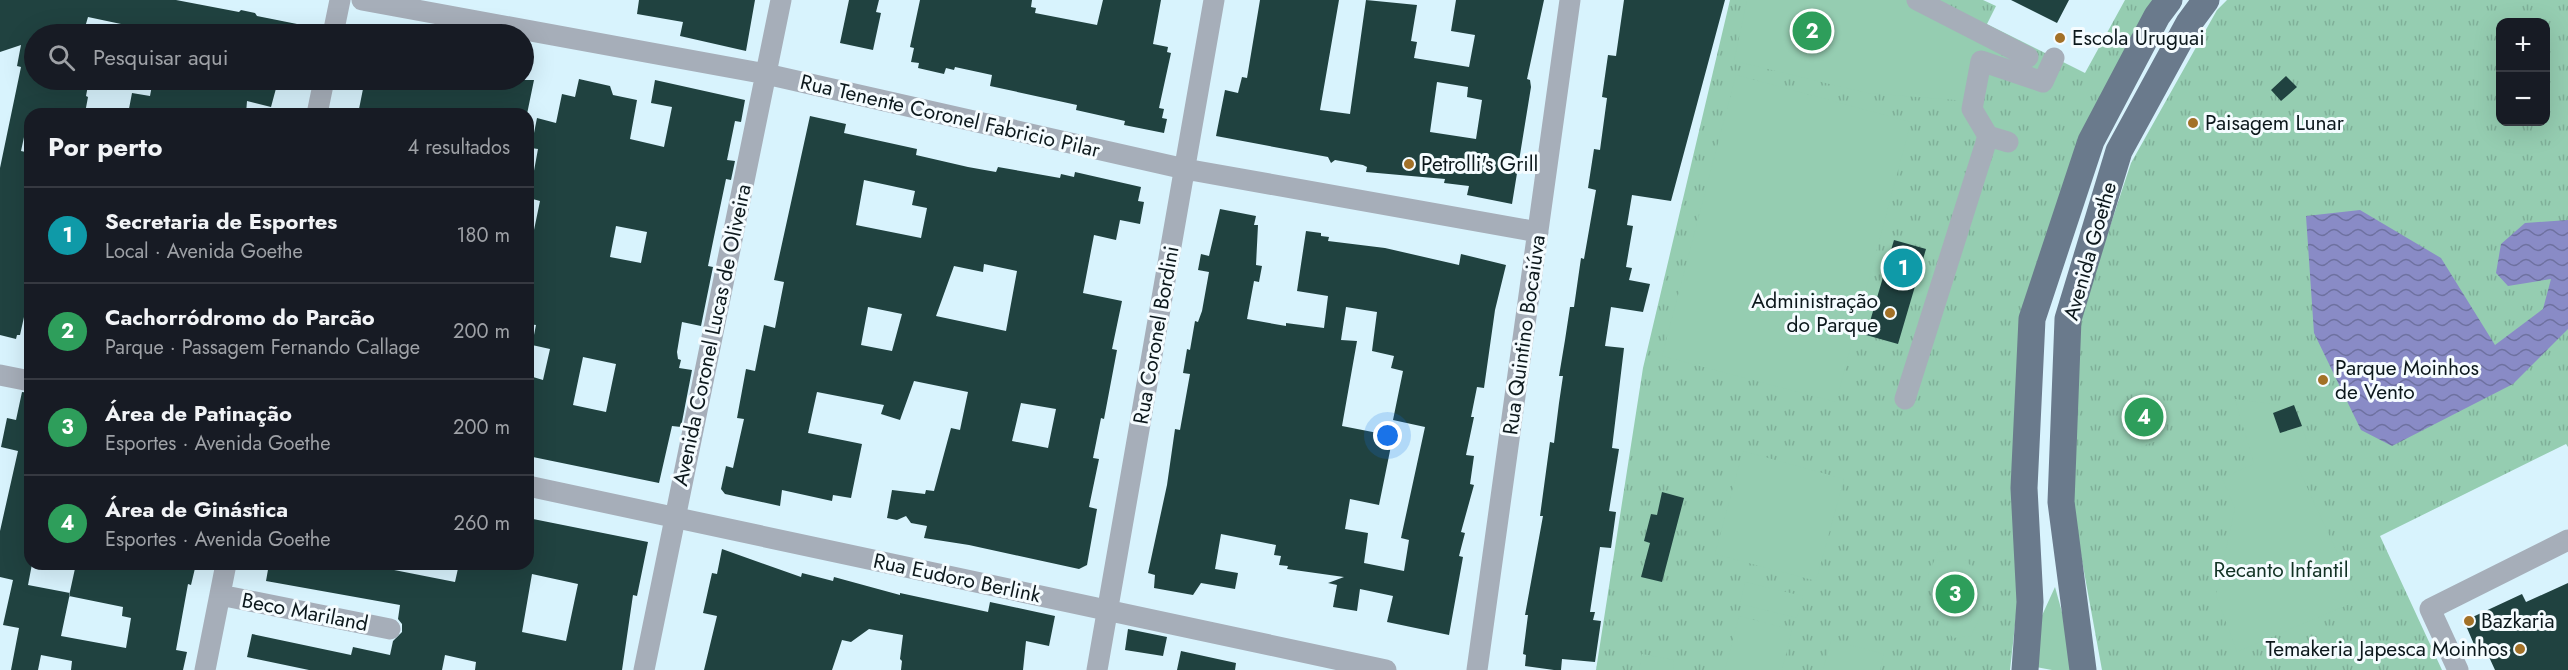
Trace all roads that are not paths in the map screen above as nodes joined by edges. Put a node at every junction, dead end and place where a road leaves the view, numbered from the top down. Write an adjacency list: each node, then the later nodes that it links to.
1 (340, 0): 9 (street)
2 (362, 0): 10 (street, Rua Tenente Coronel Fabricio Pilar)
3 (781, 0): 14 (street, Avenida Coronel Lucas de Oliveira)
4 (1214, 0): 19 (street, Rua Coronel Bordini)
5 (1570, 0): 20 (street, Rua Quintino Bocaiúva)
6 (1917, 0): 12 (street)
7 (2169, 0): 36 (main road, Avenida Goethe)
8 (2206, 0): 37 (main road, Avenida Goethe)
9 (335, 24)
10 (493, 24)
11 (534, 32): 14 (street, Rua Tenente Coronel Fabricio Pilar)
12 (2028, 57)
13 (2054, 58): 17 (street)
14 (766, 74): 19 (street, Rua Tenente Coronel Fabricio Pilar); 25 (street, Avenida Coronel Lucas de Oliveira)
15 (322, 90): 16 (street)
16 (318, 108)
17 (1988, 136): 18 (street); 23 (street)
18 (2008, 142)
19 (1185, 169): 20 (street, Rua Tenente Coronel Fabricio Pilar); 29 (street, Rua Coronel Bordini)
20 (1538, 232): 35 (street, Rua Quintino Bocaiúva)
21 (0, 375): 22 (street)
22 (24, 380)
23 (1905, 399)
24 (534, 487): 25 (street, Rua Eudoro Berlink)
25 (675, 518): 29 (street, Rua Eudoro Berlink); 32 (street, Avenida Coronel Lucas de Oliveira)
26 (2568, 540): 38 (street)
27 (225, 570): 28 (street)
28 (220, 595): 30 (street, Beco Mariland); 31 (street)
29 (1108, 610): 33 (street, Rua Coronel Bordini); 34 (street, Rua Eudoro Berlink)
30 (390, 629)
31 (205, 670)
32 (644, 670)
33 (1097, 670)
34 (1386, 670)
35 (1477, 670)
36 (2025, 670)
37 (2083, 670)
38 (2458, 670)

